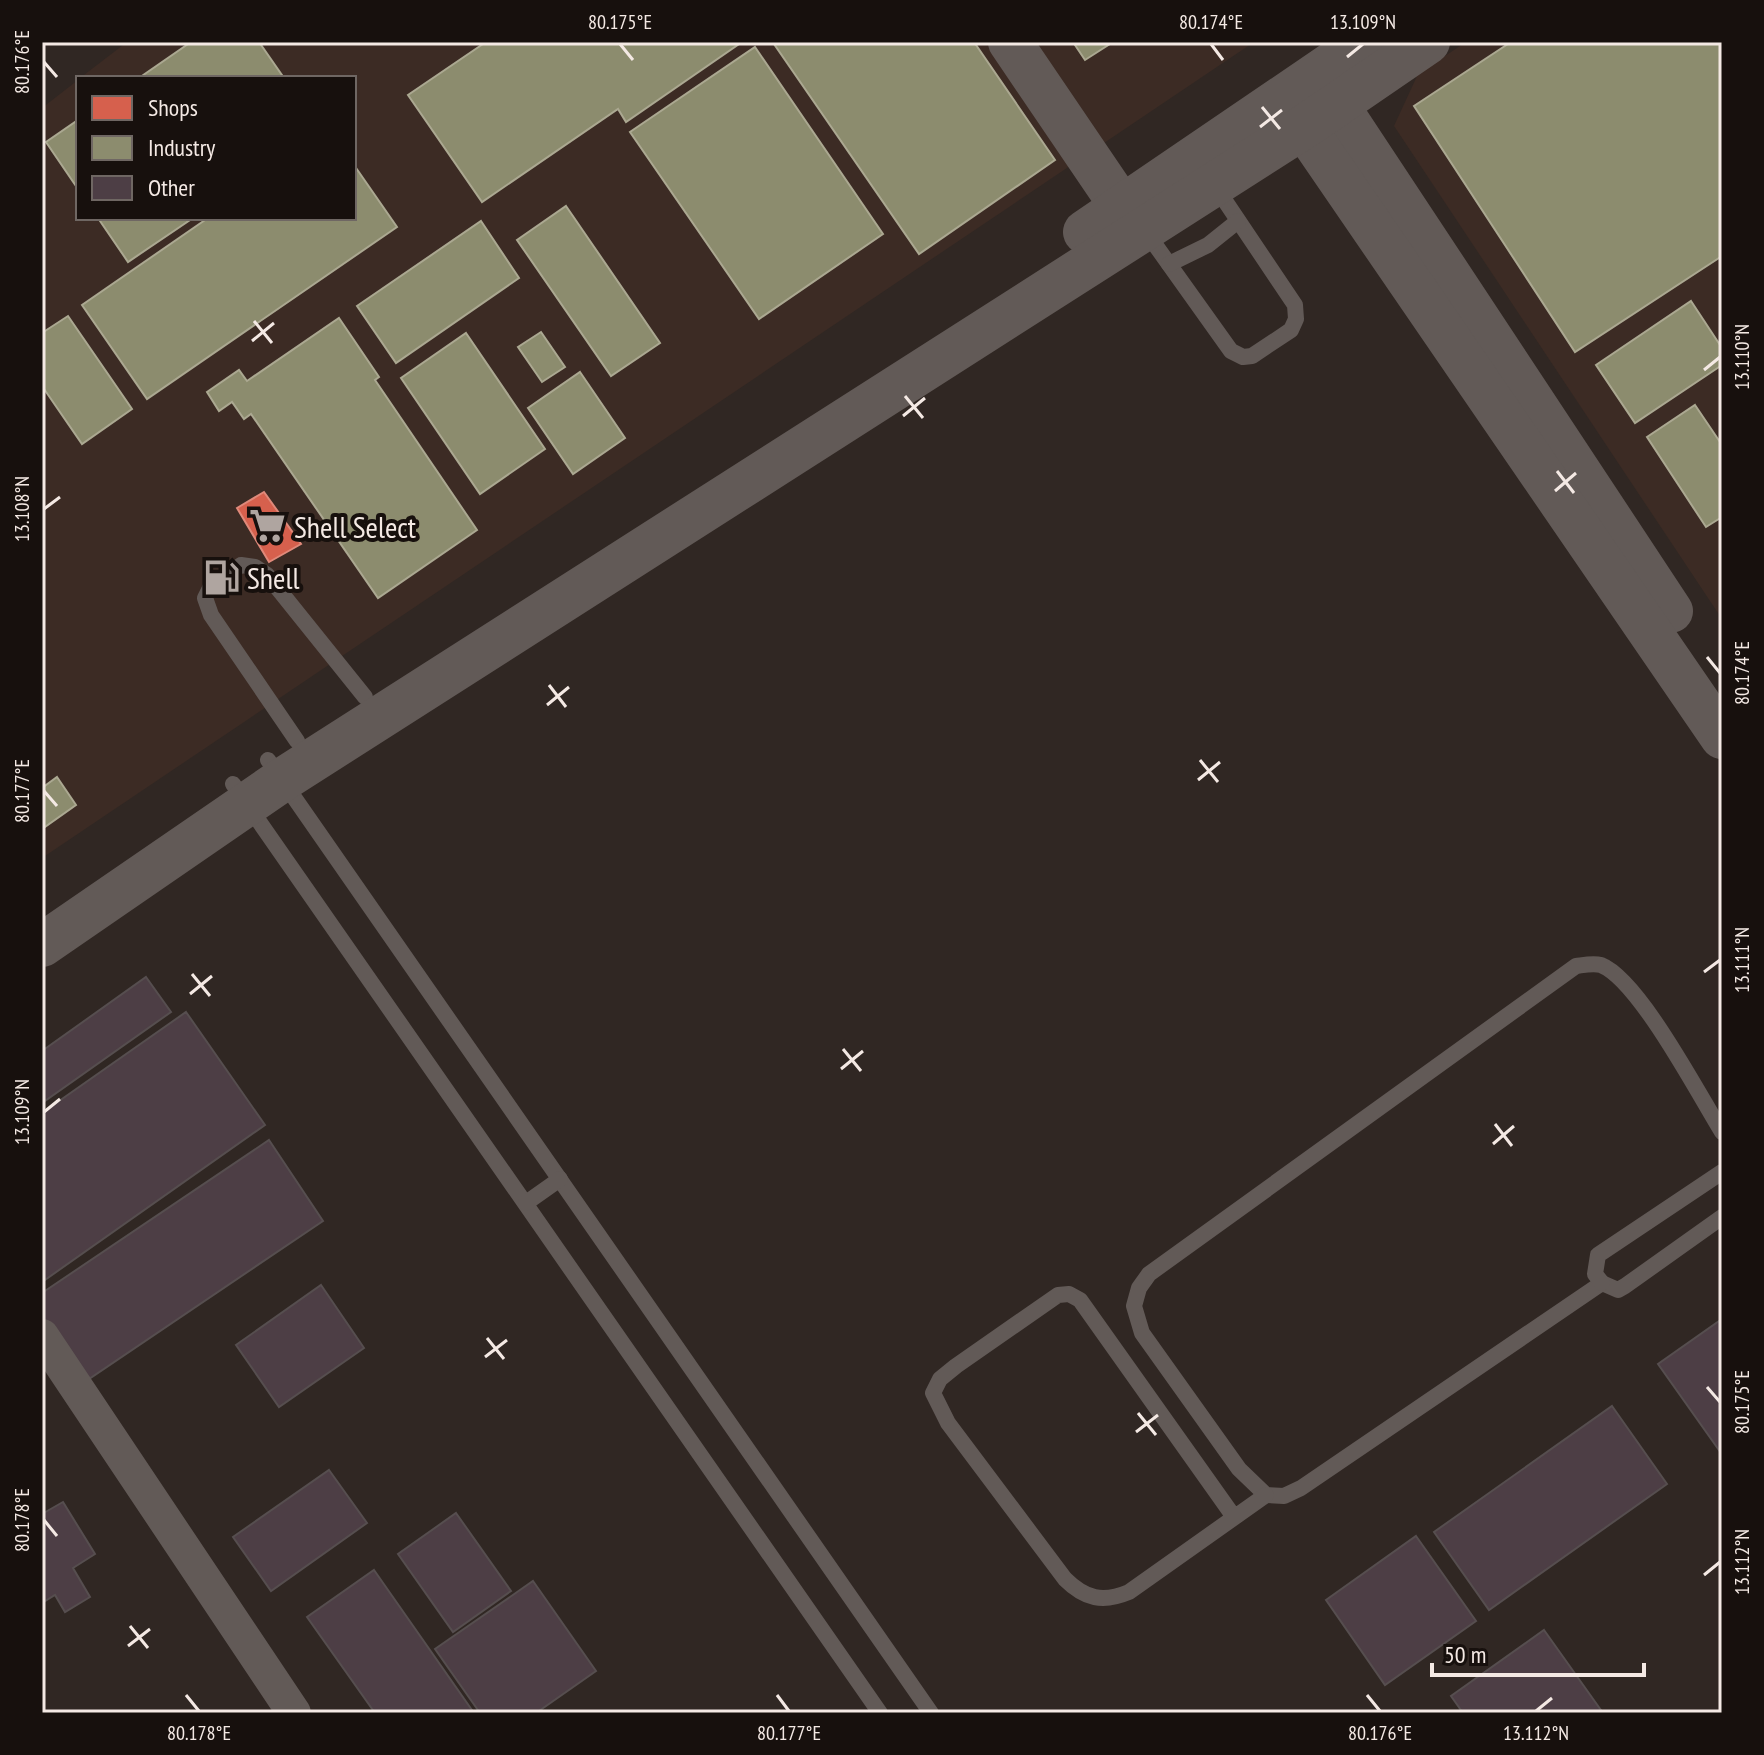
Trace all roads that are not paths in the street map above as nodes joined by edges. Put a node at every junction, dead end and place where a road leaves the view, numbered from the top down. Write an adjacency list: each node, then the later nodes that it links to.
1 (1010, 42): 6 (main road)
2 (1364, 42): 4 (main road)
3 (1428, 42): 4 (main road)
4 (1311, 101): 5 (main road); 6 (main road); 9 (main road); 11 (main road)
5 (1214, 185): 6 (main road); 7 (lane)
6 (1133, 218): 8 (lane); 10 (main road); 12 (main road)
7 (1238, 221): 8 (lane); 8 (lane)
8 (1169, 264)
9 (1722, 688)
10 (365, 697): 12 (main road); 12 (lane)
11 (1722, 737)
12 (266, 773): 13 (main road); 14 (main road); 17 (lane); 18 (lane)
13 (42, 914)
14 (42, 945)
15 (1722, 1132): 22 (lane)
16 (1722, 1172): 20 (lane)
17 (560, 1179): 18 (lane); 24 (lane)
18 (526, 1203): 26 (lane)
19 (1722, 1217): 20 (lane)
20 (1602, 1283): 22 (lane)
21 (42, 1336): 25 (street)
22 (1266, 1495): 23 (lane)
23 (1234, 1517): 23 (lane)
24 (925, 1711)
25 (294, 1713)
26 (880, 1713)

